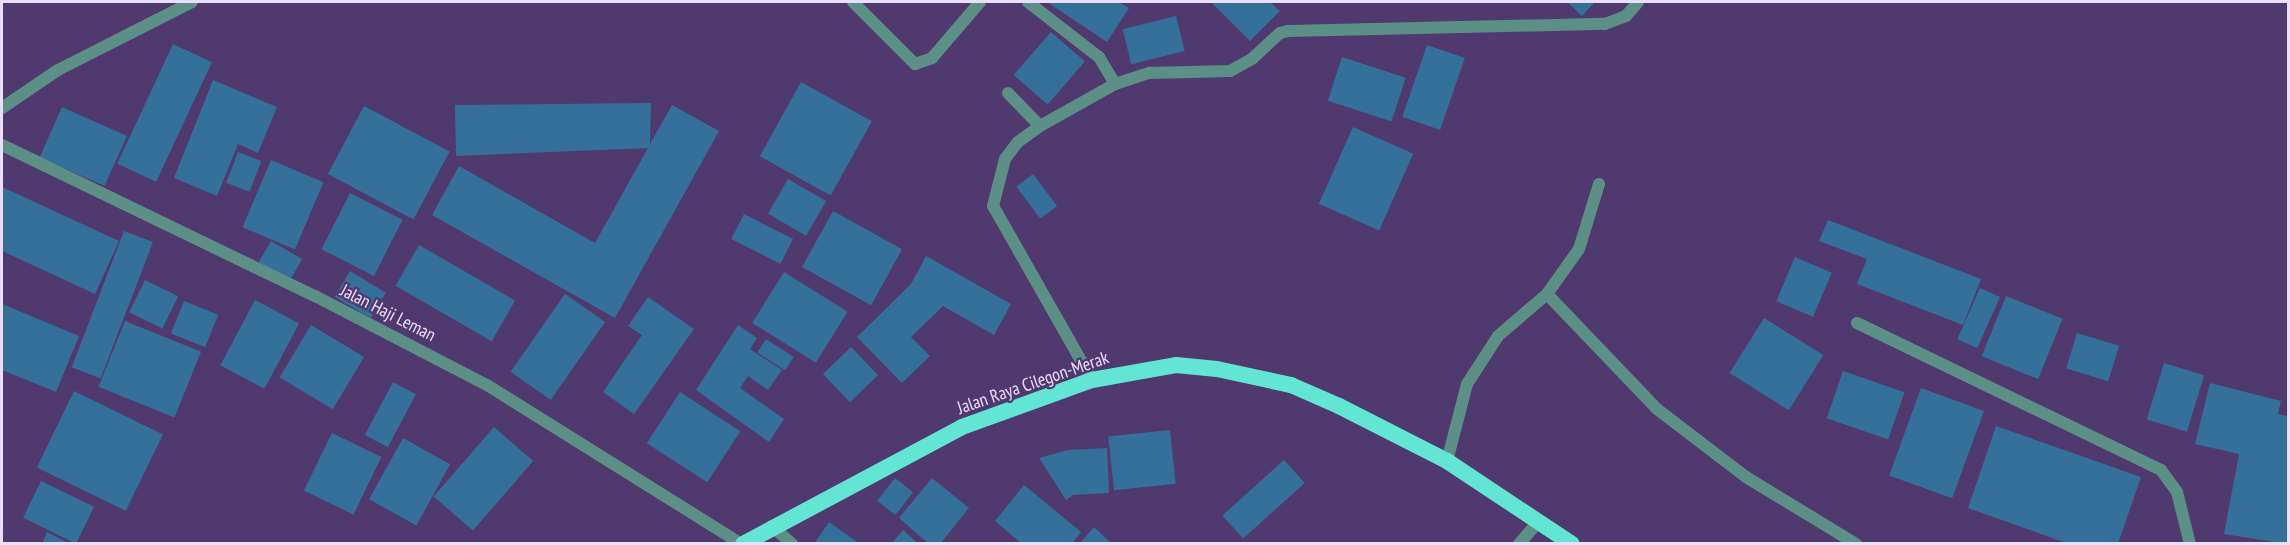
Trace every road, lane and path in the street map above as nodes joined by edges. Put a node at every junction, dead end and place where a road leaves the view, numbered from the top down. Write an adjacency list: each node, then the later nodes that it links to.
1 (192, 2): 8 (street)
2 (853, 2): 3 (street)
3 (980, 2)
4 (1028, 2): 6 (street)
5 (1638, 2): 6 (street)
6 (1115, 84): 9 (street)
7 (1008, 93): 9 (street)
8 (2, 108)
9 (1040, 126): 14 (street)
10 (2, 145): 18 (street, Jalan Haji Leman)
11 (1599, 184): 12 (street)
12 (1547, 294): 15 (street); 22 (street)
13 (1857, 323): 23 (street)
14 (1092, 380): 15 (highway, Jalan Raya Cilegon-Merak); 17 (highway, Jalan Raya Cilegon-Merak)
15 (1447, 461): 16 (highway, Jalan Raya Cilegon-Merak)
16 (1538, 522): 20 (street); 21 (highway, Jalan Raya Cilegon-Merak)
17 (772, 526): 18 (highway, Jalan Raya Cilegon-Merak); 19 (street)
18 (742, 543)
19 (792, 543)
20 (1518, 543)
21 (1572, 543)
22 (1856, 543)
23 (2190, 543)

